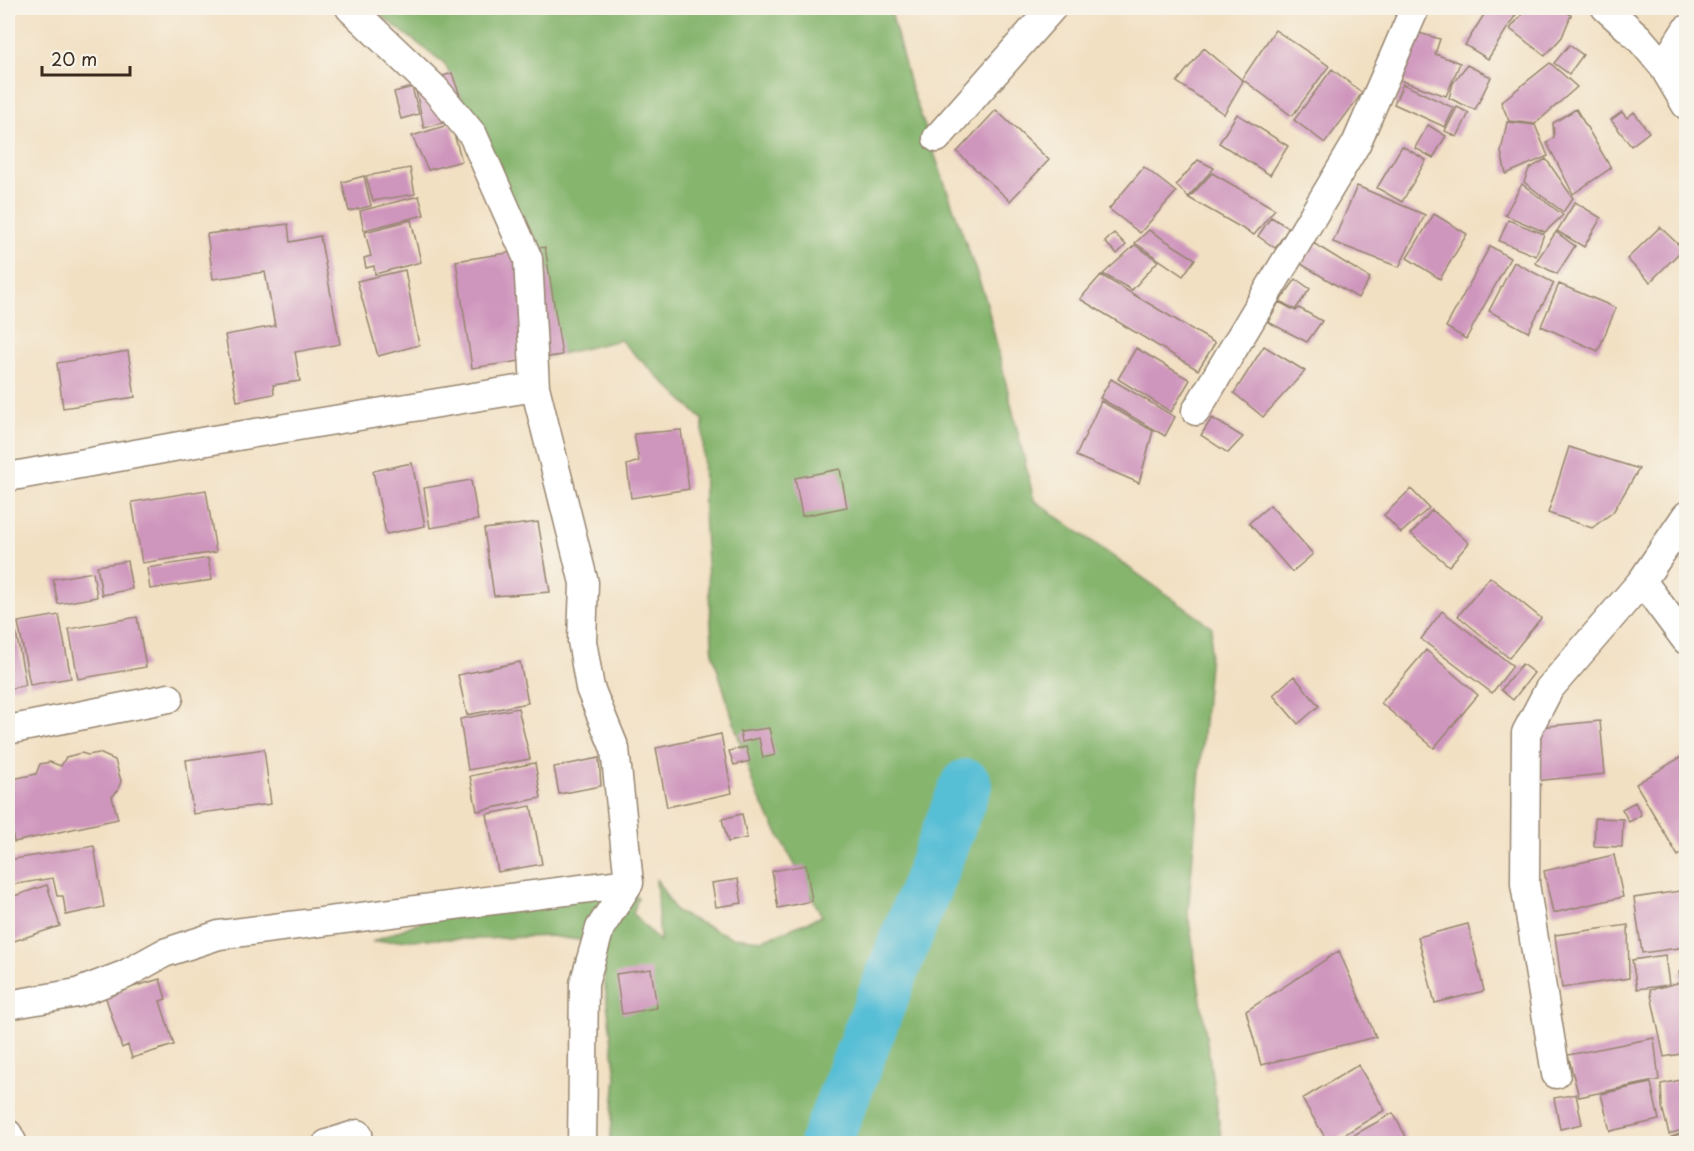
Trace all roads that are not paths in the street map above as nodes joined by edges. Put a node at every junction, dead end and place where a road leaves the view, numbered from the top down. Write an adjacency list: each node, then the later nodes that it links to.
1 (350, 8): 9 (street)
2 (1052, 8): 8 (street)
3 (1415, 8): 10 (street)
4 (1606, 8): 6 (street)
5 (1686, 30): 6 (street)
6 (1663, 66): 7 (street)
7 (1686, 105)
8 (937, 138)
9 (535, 387): 11 (street); 17 (street)
10 (1196, 411)
11 (8, 477)
12 (1686, 516): 13 (street)
13 (1642, 581): 14 (street); 19 (street)
14 (1686, 640)
15 (169, 698): 16 (street)
16 (8, 730)
17 (629, 883): 18 (street); 24 (street)
18 (8, 1005)
19 (1556, 1074)
20 (8, 1134): 22 (street)
21 (358, 1134): 23 (street)
22 (13, 1143)
23 (327, 1143)
24 (582, 1143)

